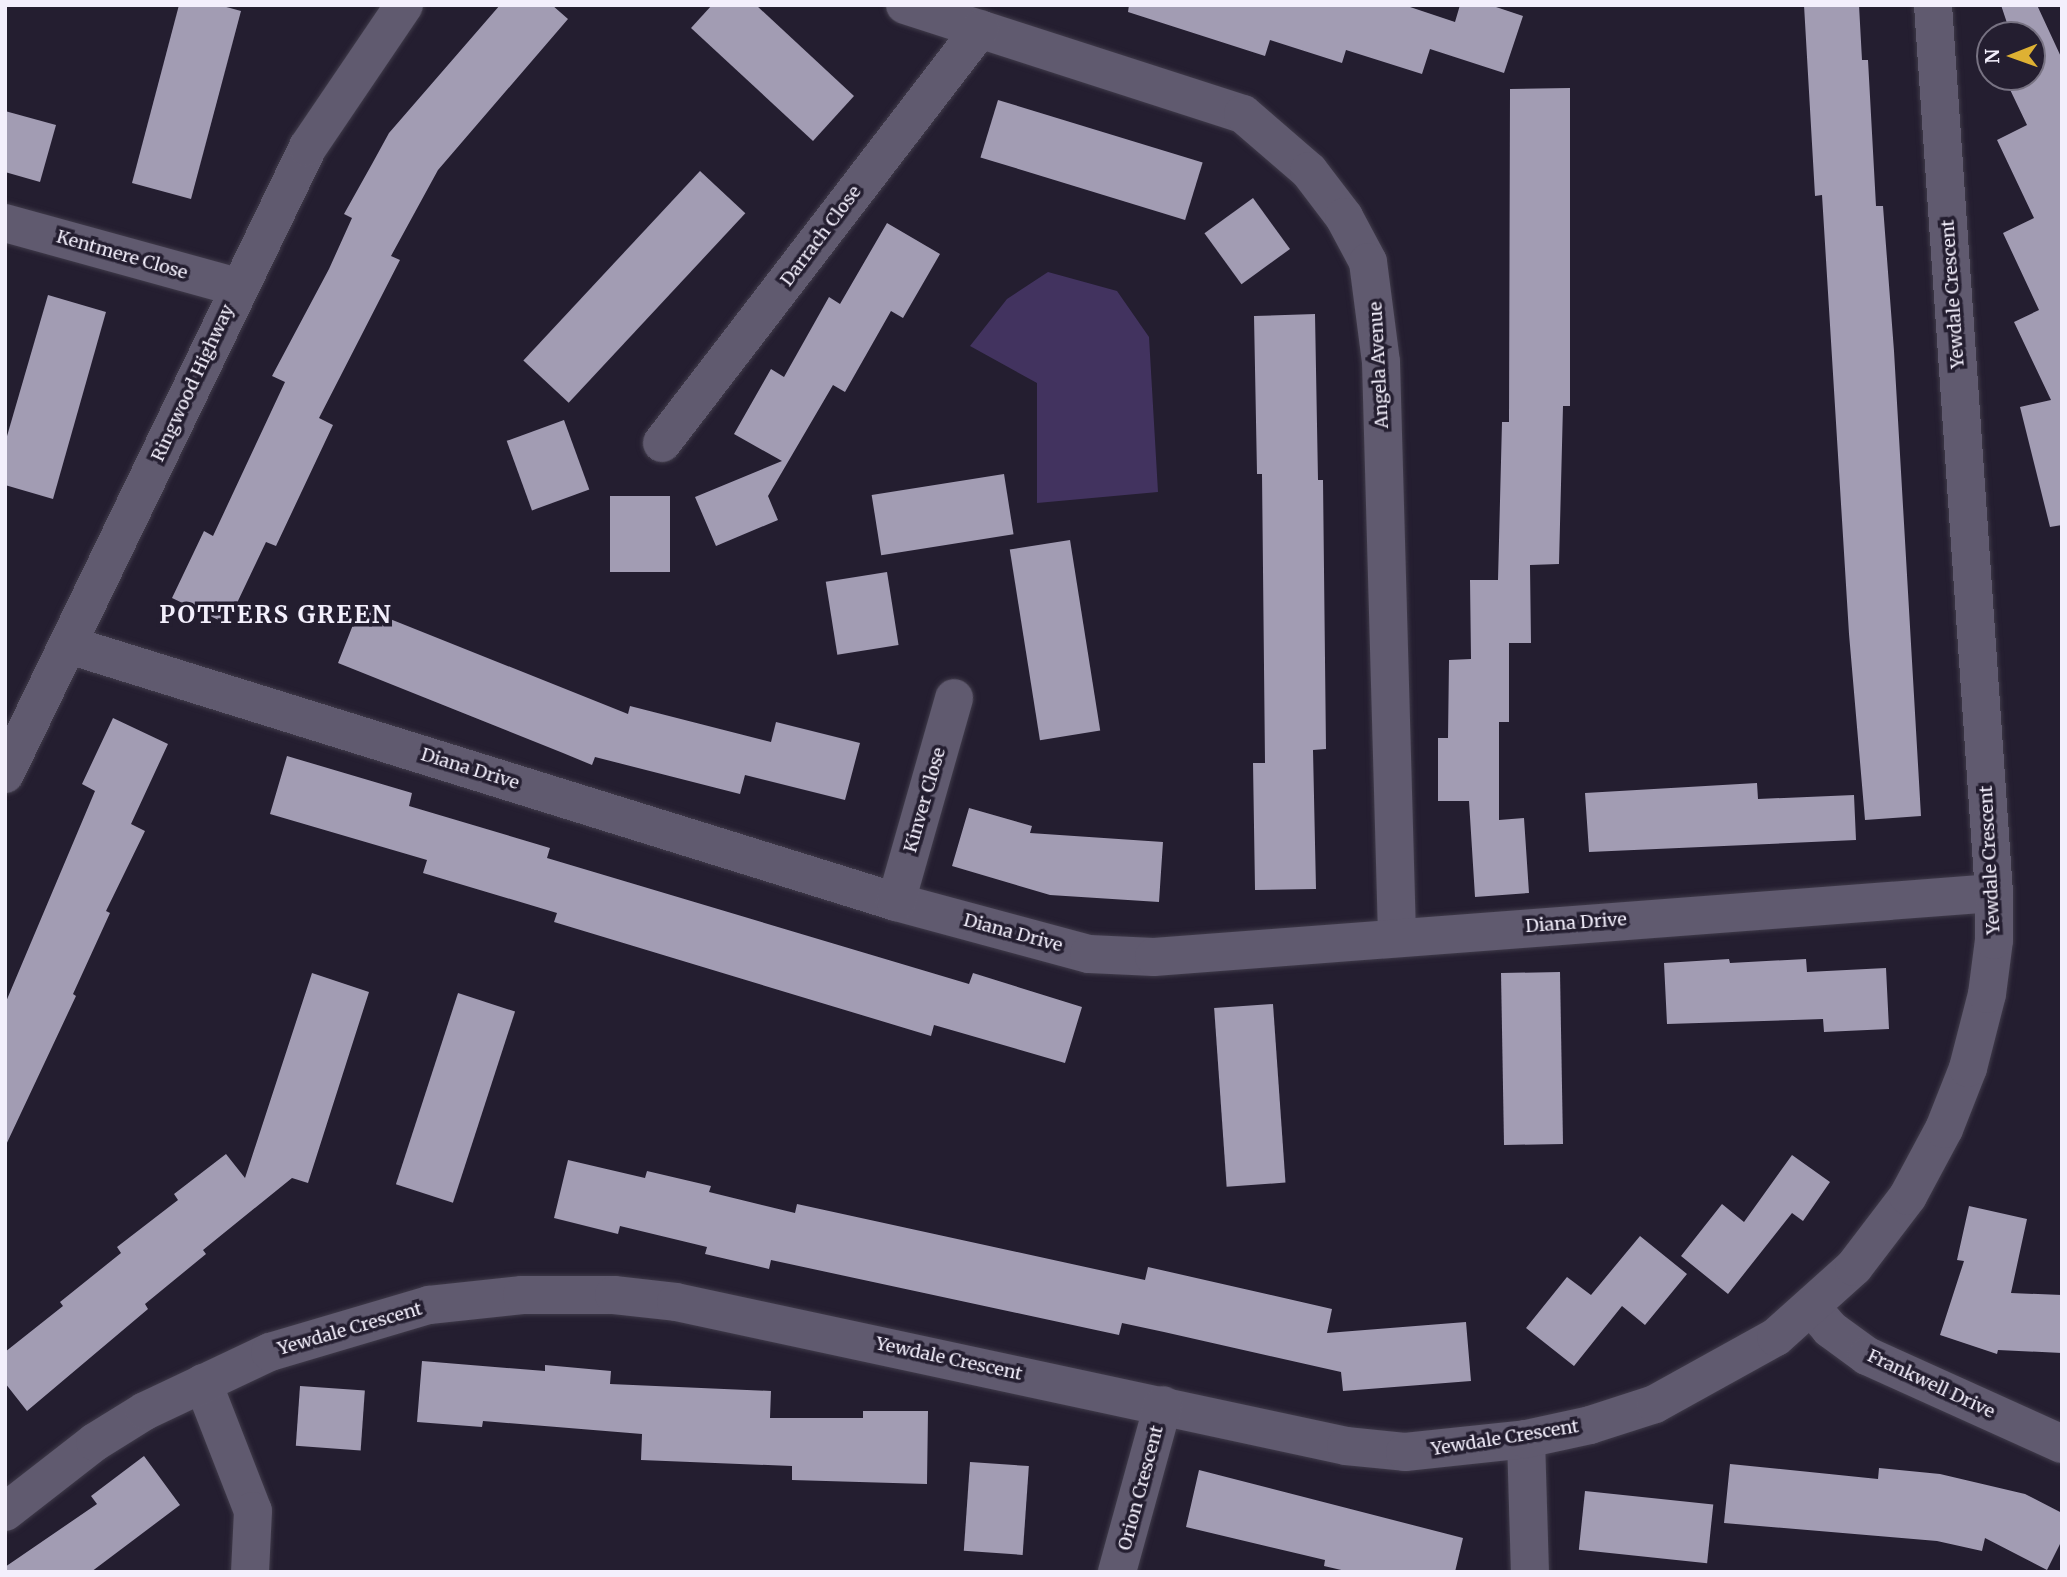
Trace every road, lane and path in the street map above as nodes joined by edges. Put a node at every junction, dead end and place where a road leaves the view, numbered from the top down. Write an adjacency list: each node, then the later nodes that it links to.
1 (404, 5): 6 (street, Ringwood Highway)
2 (905, 5): 4 (street, Angela Avenue)
3 (1933, 5): 11 (street, Yewdale Crescent)
4 (980, 29): 7 (street, Darrach Close); 13 (street, Angela Avenue)
5 (5, 223): 6 (street, Kentmere Close)
6 (238, 287): 8 (street, Ringwood Highway)
7 (662, 443)
8 (69, 645): 10 (street, Ringwood Highway); 12 (street, Diana Drive)
9 (954, 698): 12 (street, Kinver Close)
10 (9, 755)
11 (1994, 893): 13 (street, Diana Drive); 14 (street, Yewdale Crescent)
12 (896, 902): 13 (street, Diana Drive)
13 (1397, 935)
14 (1812, 1308): 17 (street, Yewdale Crescent); 18 (street, Frankwell Drive)
15 (203, 1383): 16 (street, Yewdale Crescent); 19 (street, Yewdale Crescent); 20 (street)
16 (1163, 1405): 17 (street, Yewdale Crescent); 21 (street, Orion Crescent)
17 (1526, 1439): 22 (street)
18 (2062, 1444)
19 (5, 1512)
20 (250, 1572)
21 (1118, 1572)
22 (1530, 1572)

